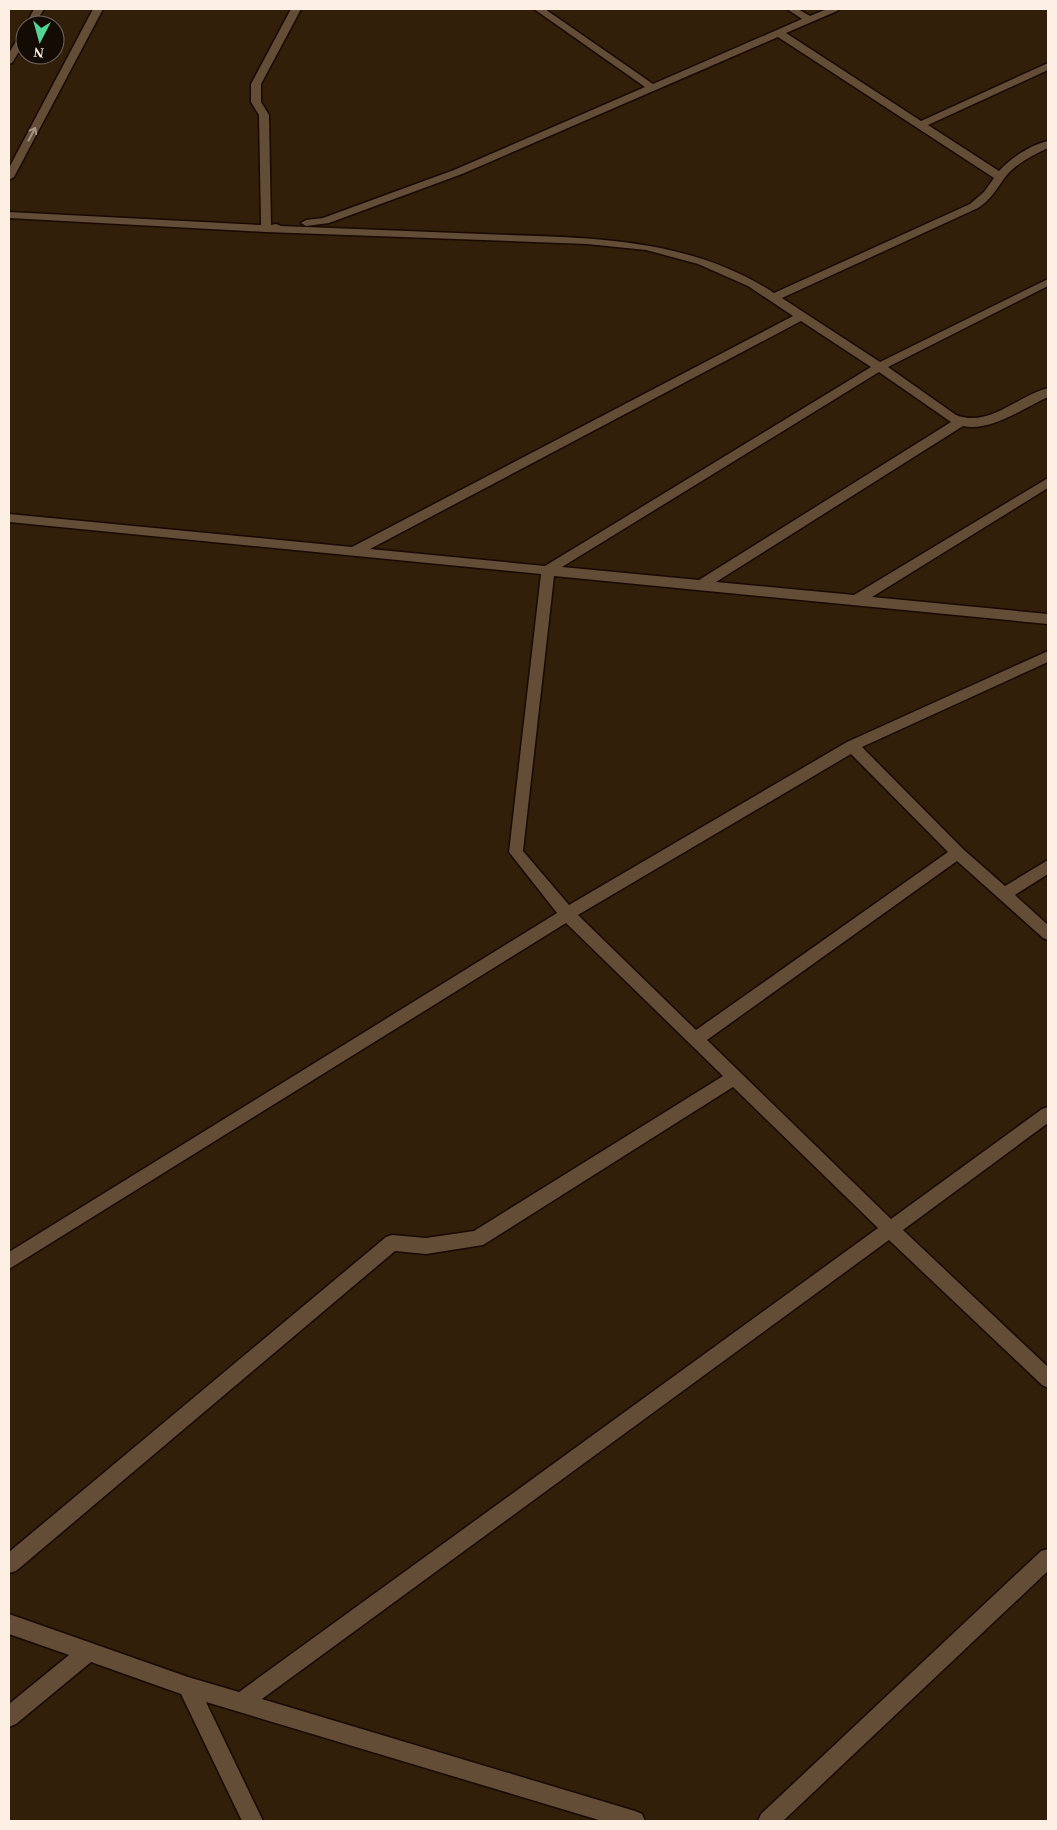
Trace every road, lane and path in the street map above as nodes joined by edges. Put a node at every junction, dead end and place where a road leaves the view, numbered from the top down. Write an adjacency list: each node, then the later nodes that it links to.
1 (98, 9): 12 (street, one-way to 1)
2 (296, 9): 15 (street)
3 (539, 9): 9 (street)
4 (792, 9): 6 (street)
5 (834, 9): 6 (street)
6 (809, 20): 7 (street)
7 (779, 33): 9 (street); 10 (street)
8 (1048, 66): 10 (street)
9 (653, 88): 15 (street)
10 (920, 125): 13 (street)
11 (1048, 144): 13 (street)
12 (9, 177)
13 (1000, 177): 17 (street)
14 (9, 216): 15 (street)
15 (266, 229): 17 (street)
16 (1048, 282): 19 (street)
17 (773, 298): 18 (street)
18 (801, 316): 19 (street); 24 (street)
19 (879, 367): 21 (street); 25 (street)
20 (1048, 392): 21 (street)
21 (960, 422): 26 (street)
22 (1048, 482): 27 (street)
23 (9, 518): 24 (street)
24 (354, 551): 25 (street)
25 (548, 570): 26 (street); 34 (street)
26 (701, 585): 27 (street)
27 (858, 600): 28 (street)
28 (1048, 620)
29 (1048, 656): 30 (street)
30 (852, 746): 31 (street); 34 (street)
31 (958, 854): 33 (street); 36 (street)
32 (1048, 866): 33 (street)
33 (1004, 895): 35 (street)
34 (567, 914): 36 (street); 40 (street)
35 (1048, 934)
36 (696, 1040): 37 (street)
37 (735, 1077): 39 (street); 43 (street)
38 (1048, 1114): 39 (street)
39 (890, 1229): 41 (street); 47 (street)
40 (9, 1261)
41 (1048, 1379)
42 (1048, 1558): 51 (street)
43 (9, 1564)
44 (9, 1624): 45 (street)
45 (88, 1652): 46 (street); 48 (street)
46 (188, 1687): 47 (street); 49 (street)
47 (242, 1703): 50 (street)
48 (9, 1717)
49 (253, 1821)
50 (635, 1821)
51 (768, 1821)

